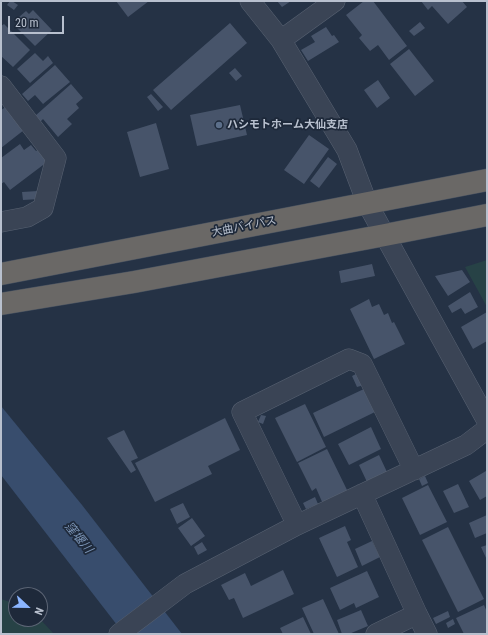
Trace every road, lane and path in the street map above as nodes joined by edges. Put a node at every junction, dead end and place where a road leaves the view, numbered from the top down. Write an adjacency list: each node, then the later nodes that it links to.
1 (250, 1): 3 (street)
2 (335, 1): 3 (street)
3 (281, 40): 6 (street)
4 (1, 86): 8 (street)
5 (487, 180): 6 (highway, 大曲バイパス)
6 (367, 203): 9 (street); 10 (highway, 大曲バイパス)
7 (487, 214): 9 (highway)
8 (1, 222)
9 (385, 235): 11 (highway); 12 (street)
10 (1, 274)
11 (1, 304)
12 (487, 421)
13 (487, 429): 14 (street)
14 (414, 470): 15 (street); 16 (street)
15 (362, 494): 16 (street); 17 (street)
16 (297, 525): 18 (street)
17 (417, 614): 19 (street); 20 (street)
18 (119, 634)
19 (376, 634)
20 (427, 634)

